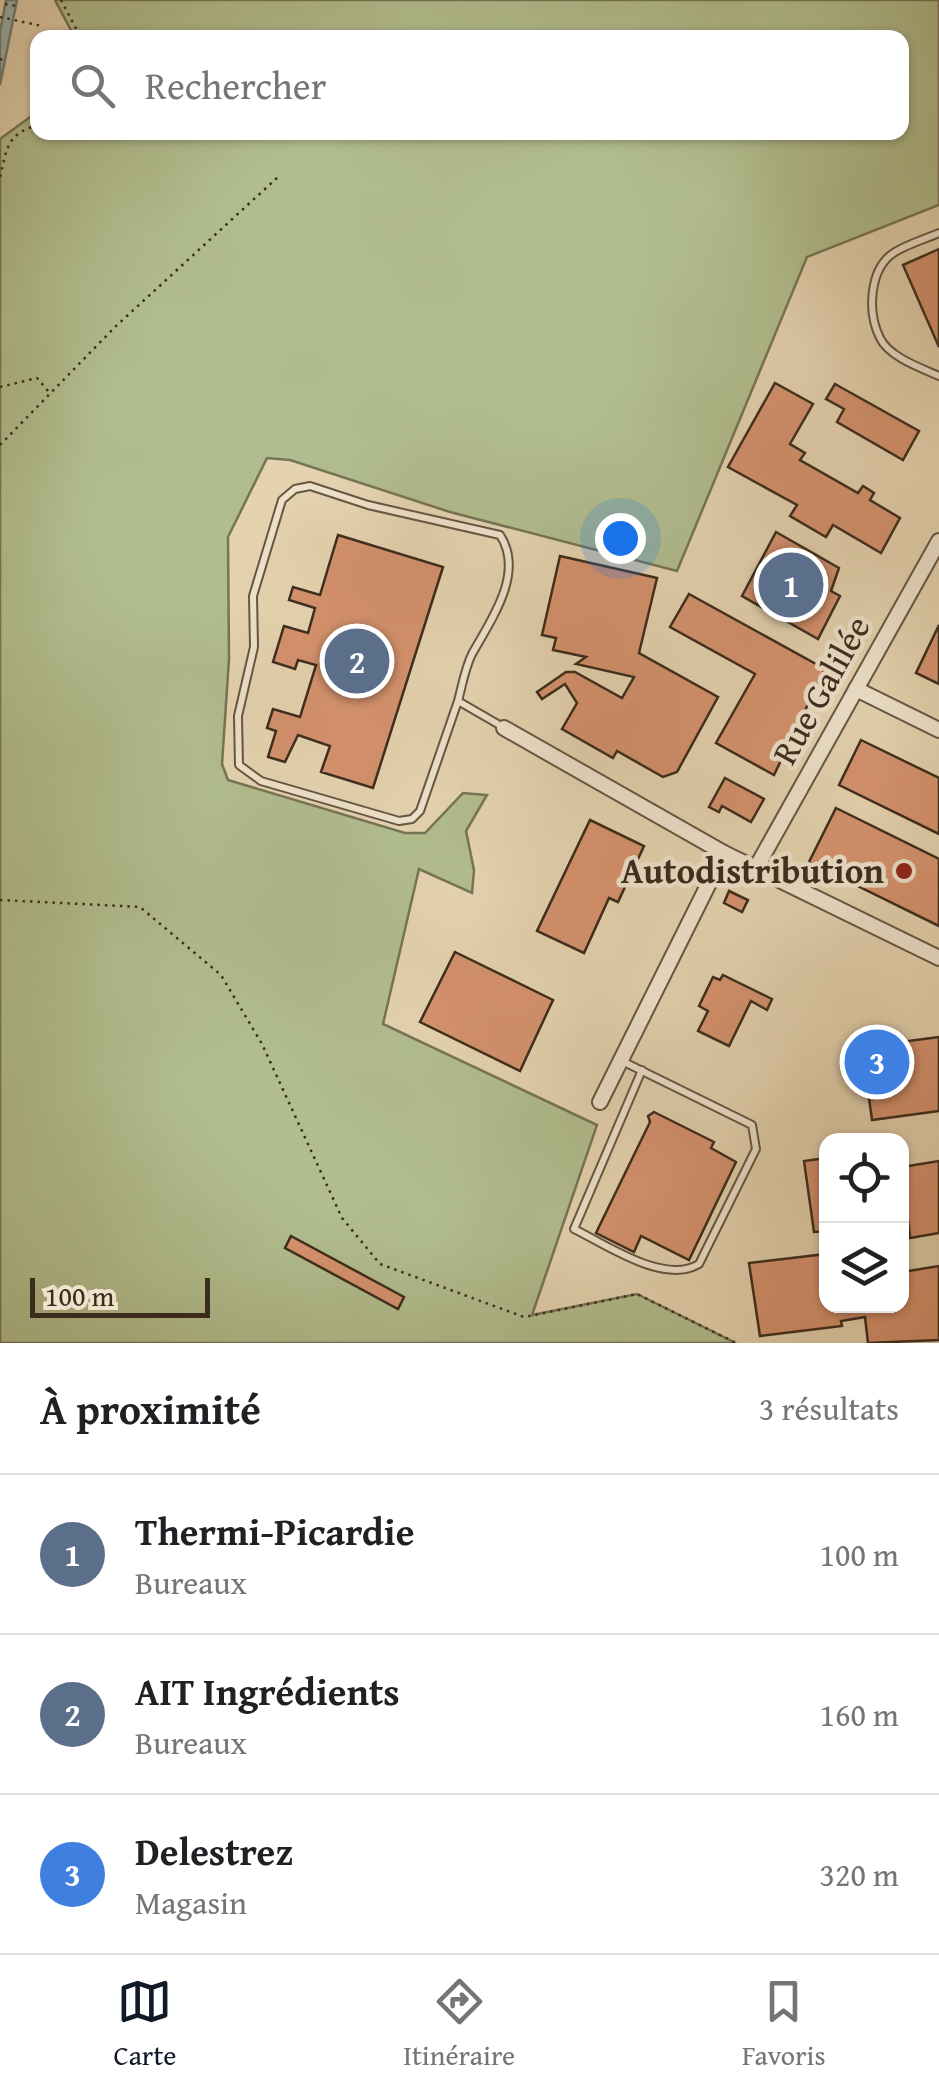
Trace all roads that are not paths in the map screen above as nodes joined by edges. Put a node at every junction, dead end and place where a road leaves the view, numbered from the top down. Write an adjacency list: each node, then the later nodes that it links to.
1 (939, 233): 2 (lane)
2 (939, 376)
3 (939, 541): 4 (street, Rue Galilée)
4 (856, 690): 7 (street); 9 (street, Rue Galilée)
5 (458, 701): 5 (lane); 6 (lane)
6 (504, 728): 8 (street)
7 (939, 730)
8 (724, 853): 9 (street); 11 (street)
9 (756, 868): 10 (street)
10 (939, 958)
11 (620, 1060): 12 (lane); 13 (street)
12 (642, 1070): 12 (lane)
13 (600, 1102)

